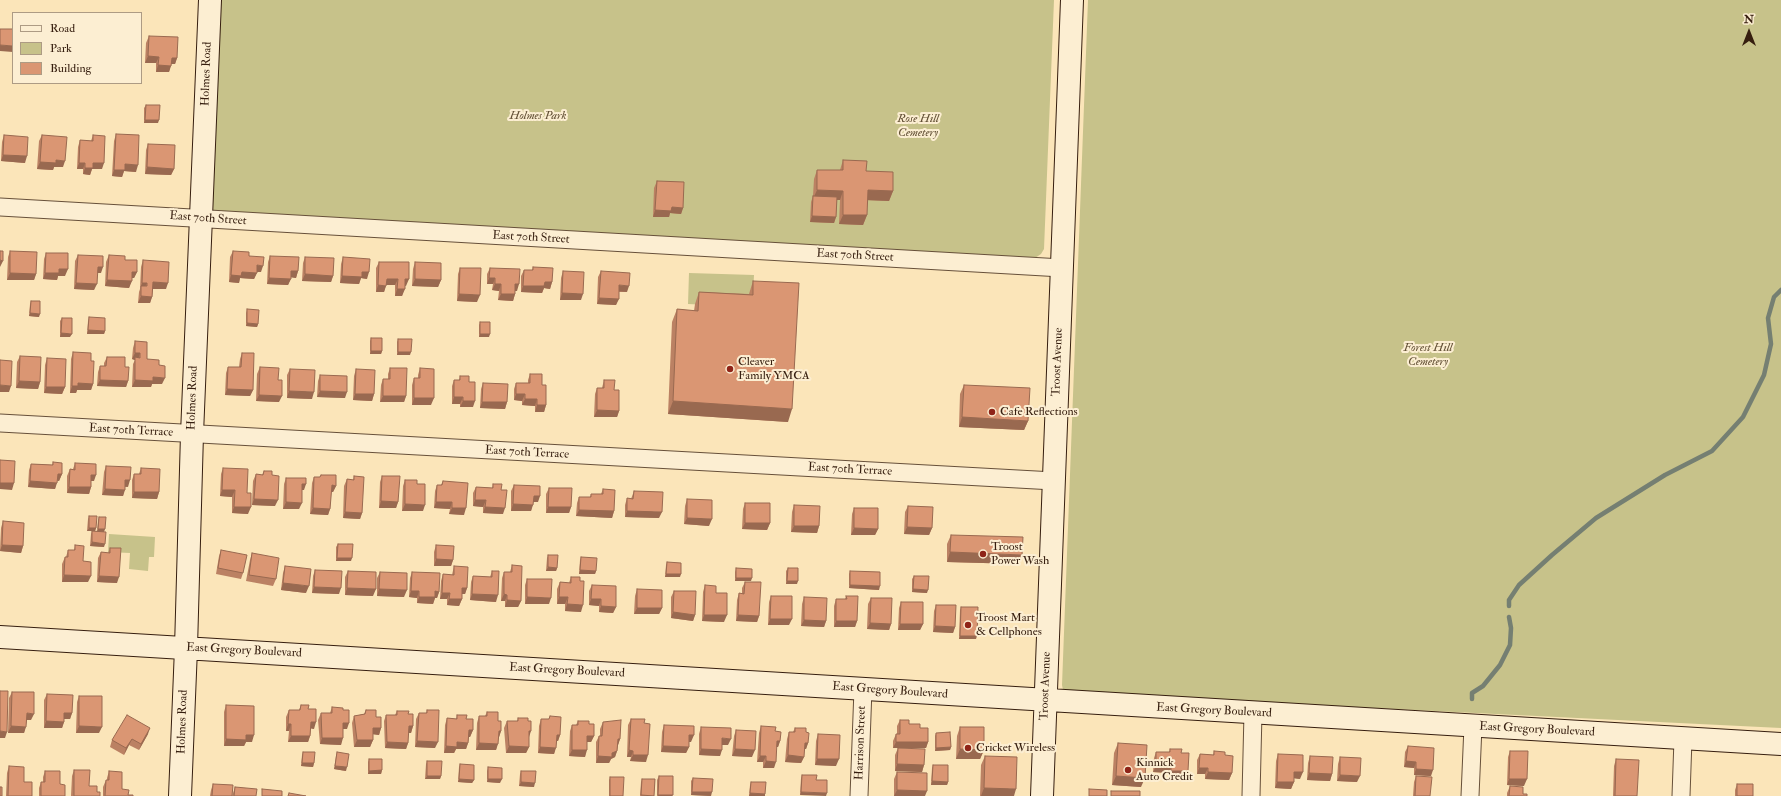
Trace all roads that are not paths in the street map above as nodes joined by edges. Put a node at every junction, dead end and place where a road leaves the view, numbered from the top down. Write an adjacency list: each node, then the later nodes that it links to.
1 (210, 0): 4 (main road, Holmes Road)
2 (1072, 0): 5 (main road, Troost Avenue)
3 (0, 208): 4 (street, East 70th Street)
4 (200, 218): 5 (street, East 70th Street); 7 (main road, Holmes Road)
5 (1062, 268): 8 (main road, Troost Avenue)
6 (0, 423): 7 (street, East 70th Terrace)
7 (192, 434): 8 (street, East 70th Terrace); 10 (main road, Holmes Road)
8 (1054, 481): 12 (main road, Troost Avenue)
9 (0, 637): 10 (main road, East Gregory Boulevard)
10 (186, 648): 11 (main road, East Gregory Boulevard); 17 (main road, Holmes Road)
11 (863, 689): 12 (main road, East Gregory Boulevard); 18 (street, Harrison Street)
12 (1045, 701): 13 (main road, East Gregory Boulevard); 19 (main road, Troost Avenue)
13 (1254, 713): 14 (main road, East Gregory Boulevard); 20 (street)
14 (1473, 726): 15 (main road, East Gregory Boulevard); 21 (street)
15 (1683, 739): 16 (main road, East Gregory Boulevard); 22 (street)
16 (1781, 744)
17 (180, 796)
18 (858, 796)
19 (1042, 796)
20 (1251, 796)
21 (1470, 796)
22 (1681, 796)

